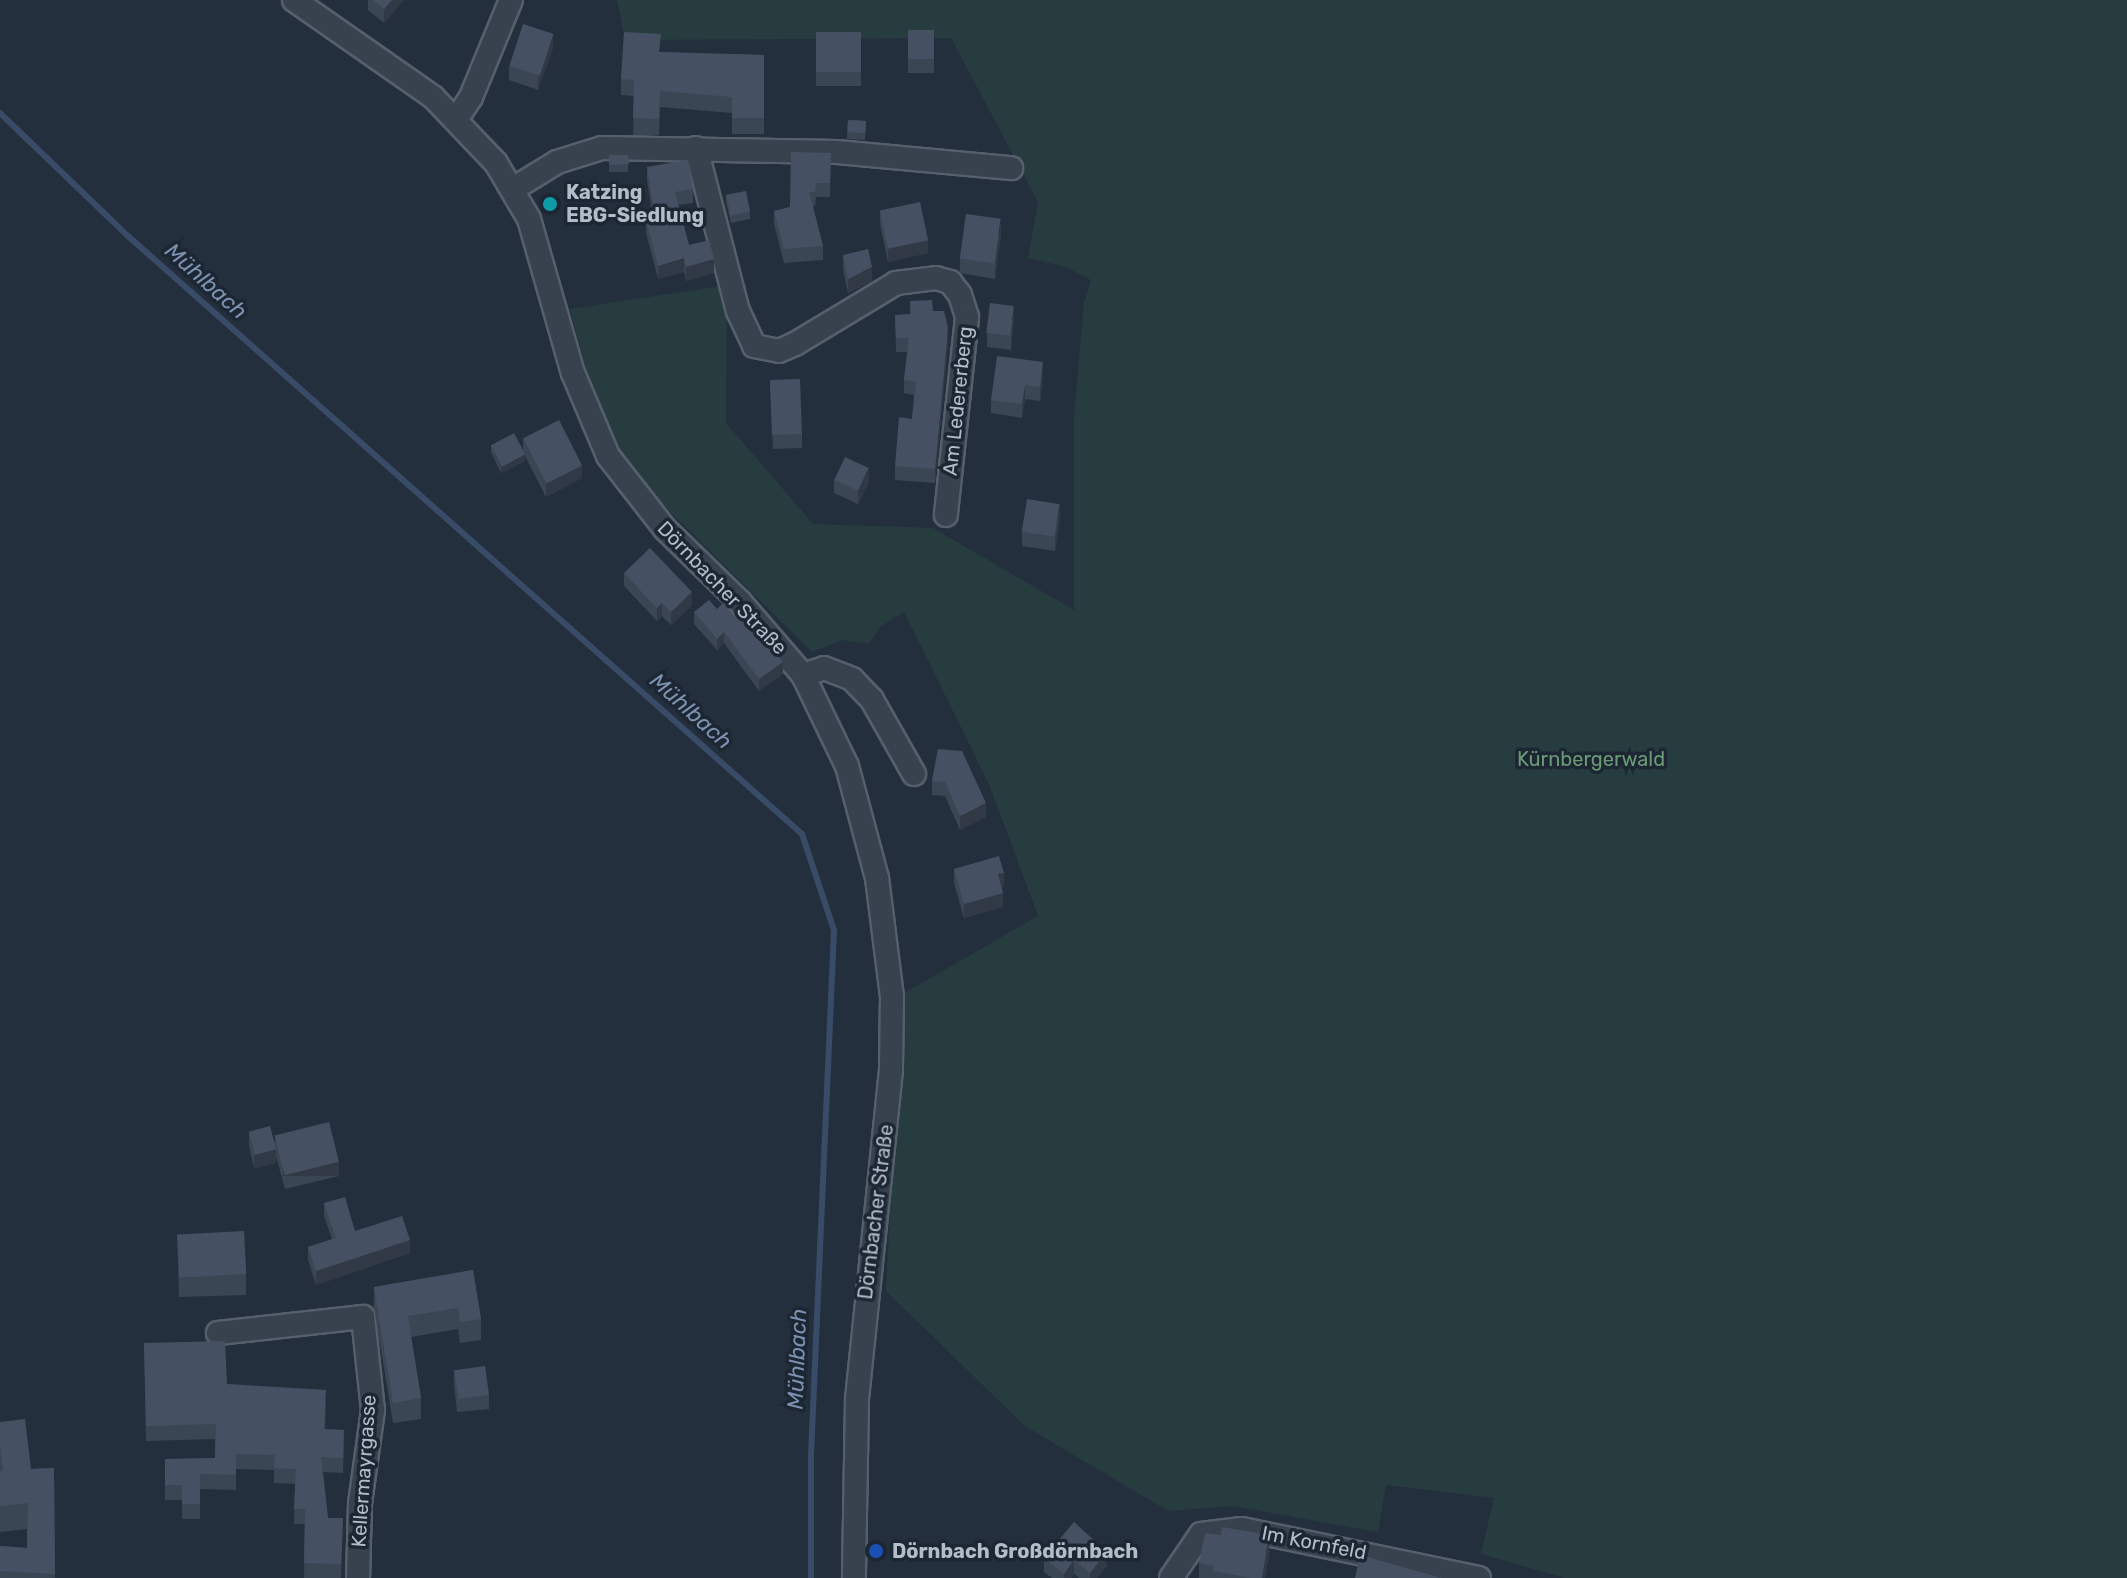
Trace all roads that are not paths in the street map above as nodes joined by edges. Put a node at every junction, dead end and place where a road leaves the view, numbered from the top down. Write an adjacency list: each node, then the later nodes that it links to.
1 (294, 0): 3 (street, Dörnbacher Straße)
2 (511, 0): 3 (street)
3 (457, 118): 6 (street, Dörnbacher Straße)
4 (696, 148): 5 (street); 6 (street); 7 (street, Am Ledererberg)
5 (1011, 168)
6 (513, 189): 8 (street, Dörnbacher Straße)
7 (946, 515)
8 (803, 675): 9 (street); 13 (street, Dörnbacher Straße)
9 (914, 774)
10 (218, 1333): 12 (street, Kellermayrgasse)
11 (1471, 1577): 14 (street, Im Kornfeld)
12 (358, 1578)
13 (854, 1578)
14 (1171, 1578)

